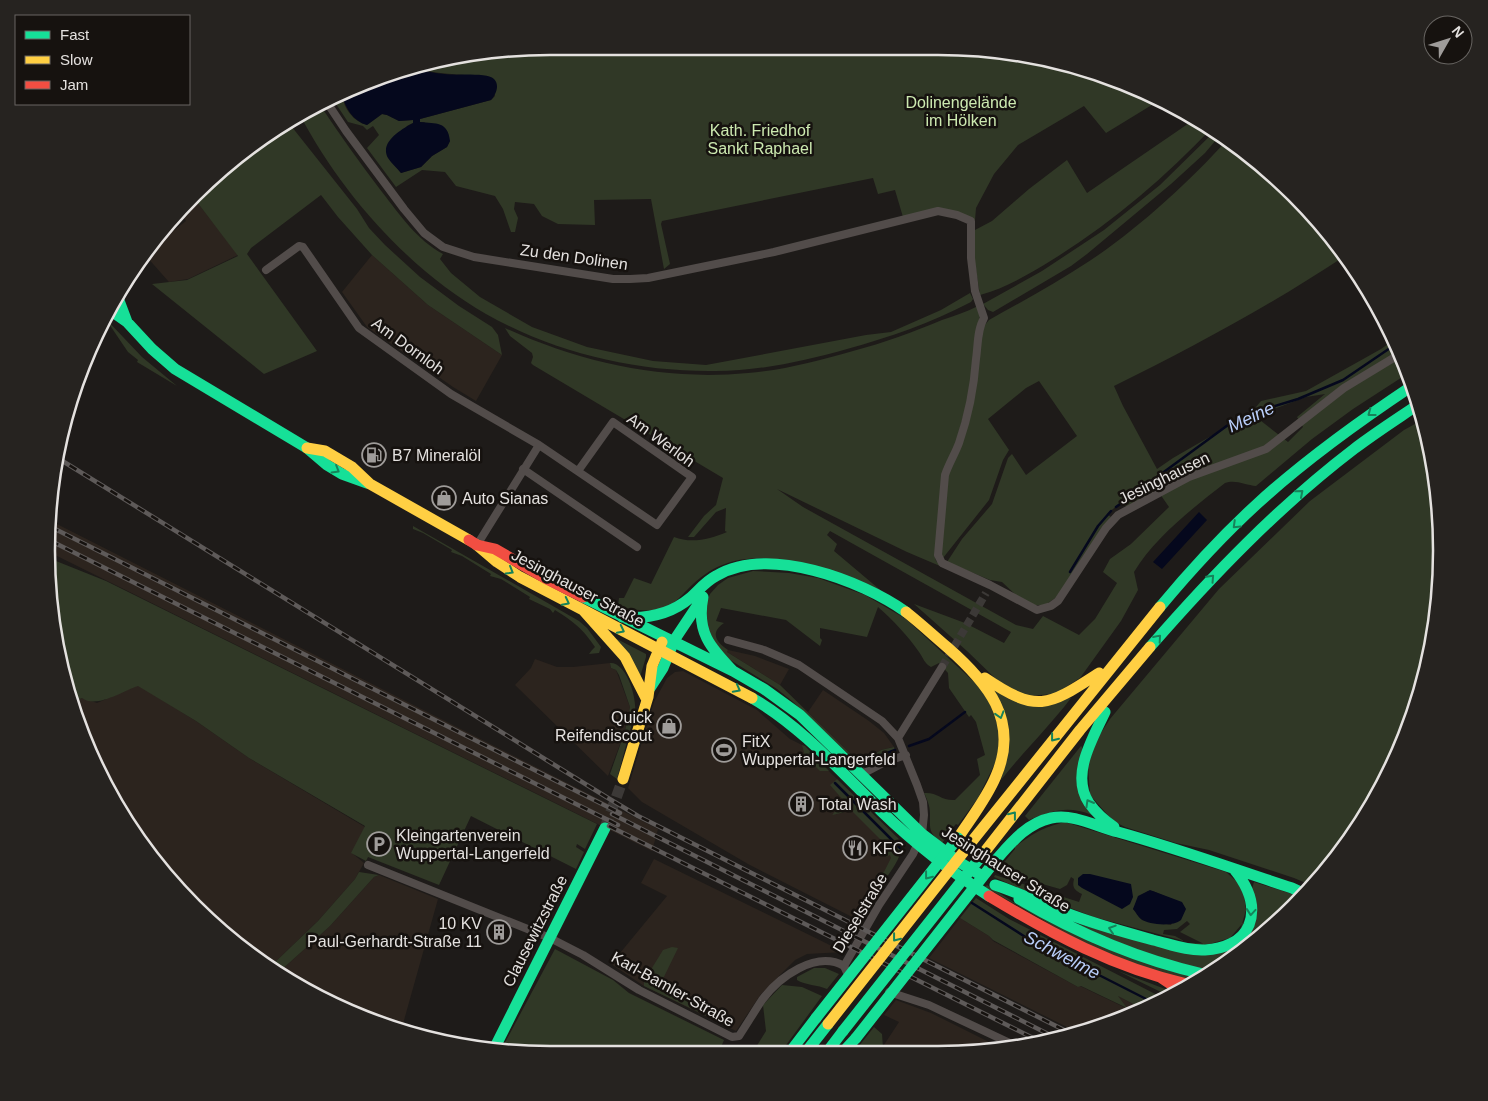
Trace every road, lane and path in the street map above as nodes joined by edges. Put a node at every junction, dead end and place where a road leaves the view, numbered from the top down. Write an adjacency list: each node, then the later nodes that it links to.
1 (330, 107): 2 (street, Zu den Dolinen)
2 (970, 221): 16 (street, Jesinghausen)
3 (266, 270): 10 (street, Am Dornloh)
4 (120, 304): 6 (main road, Jesinghauser Straße)
5 (115, 314): 6 (main road, Jesinghauser Straße)
6 (127, 322): 13 (main road, Jesinghauser Straße)
7 (1394, 358): 16 (street, Jesinghausen)
8 (1407, 390): 27 (main road, one-way to 27)
9 (1412, 409): 30 (main road, one-way to 9)
10 (538, 445): 11 (street); 12 (street, Am Werloh)
11 (523, 469): 13 (street); 14 (street)
12 (578, 471): 12 (street, Am Werloh)
13 (477, 545): 20 (main road, Jesinghauser Straße, one-way to 20); 21 (main road, Jesinghauser Straße)
14 (637, 547)
15 (714, 577): 18 (main road); 19 (main road); 26 (main road)
16 (990, 585): 17 (street)
17 (986, 593)
18 (703, 597): 22 (main road); 29 (main road)
19 (686, 601): 21 (main road); 22 (main road)
20 (584, 611): 24 (main road, Jesinghauser Straße, one-way to 24); 32 (main road)
21 (622, 617): 22 (main road, Jesinghauser Straße)
22 (668, 639): 24 (main road); 25 (main road); 29 (main road, Jesinghauser Straße)
23 (728, 640): 33 (street)
24 (658, 649): 25 (main road, Jesinghauser Straße); 31 (main road)
25 (669, 654): 31 (main road); 39 (main road, Jesinghauser Straße, one-way to 39)
26 (963, 661): 27 (main road); 54 (main road, one-way to 54, bridge)
27 (1111, 665): 55 (main road, one-way to 55, bridge)
28 (942, 667): 33 (street)
29 (733, 672): 35 (main road, Jesinghauser Straße)
30 (1117, 686): 38 (main road, one-way to 30); 56 (main road, one-way to 30, bridge)
31 (650, 688): 32 (main road)
32 (647, 700): 36 (main road)
33 (898, 738): 34 (street)
34 (906, 755): 35 (street); 39 (street)
35 (858, 773): 39 (main road, Jesinghauser Straße)
36 (623, 779)
37 (604, 828): 46 (main road, Clausewitzstraße)
38 (1125, 834): 41 (main road); 57 (main road, bridge)
39 (920, 839): 42 (main road, Jesinghauser Straße); 47 (street, Dieselstraße); 49 (main road, Jesinghauser Straße)
40 (368, 865): 46 (street)
41 (1234, 869): 42 (main road, one-way to 42); 43 (main road)
42 (995, 885): 48 (main road, Jesinghauser Straße)
43 (1292, 888): 44 (main road); 45 (main road)
44 (1299, 889)
45 (1297, 891)
46 (550, 938): 47 (street, Karl-Bamler-Straße); 53 (main road, Clausewitzstraße)
47 (844, 966): 52 (street, Dieselstraße)
48 (1197, 973)
49 (1160, 977): 50 (main road, Jesinghauser Straße); 51 (main road)
50 (1181, 982)
51 (1174, 986)
52 (1006, 1041)
53 (497, 1043)
54 (795, 1046)
55 (811, 1046)
56 (832, 1046)
57 (849, 1046)

